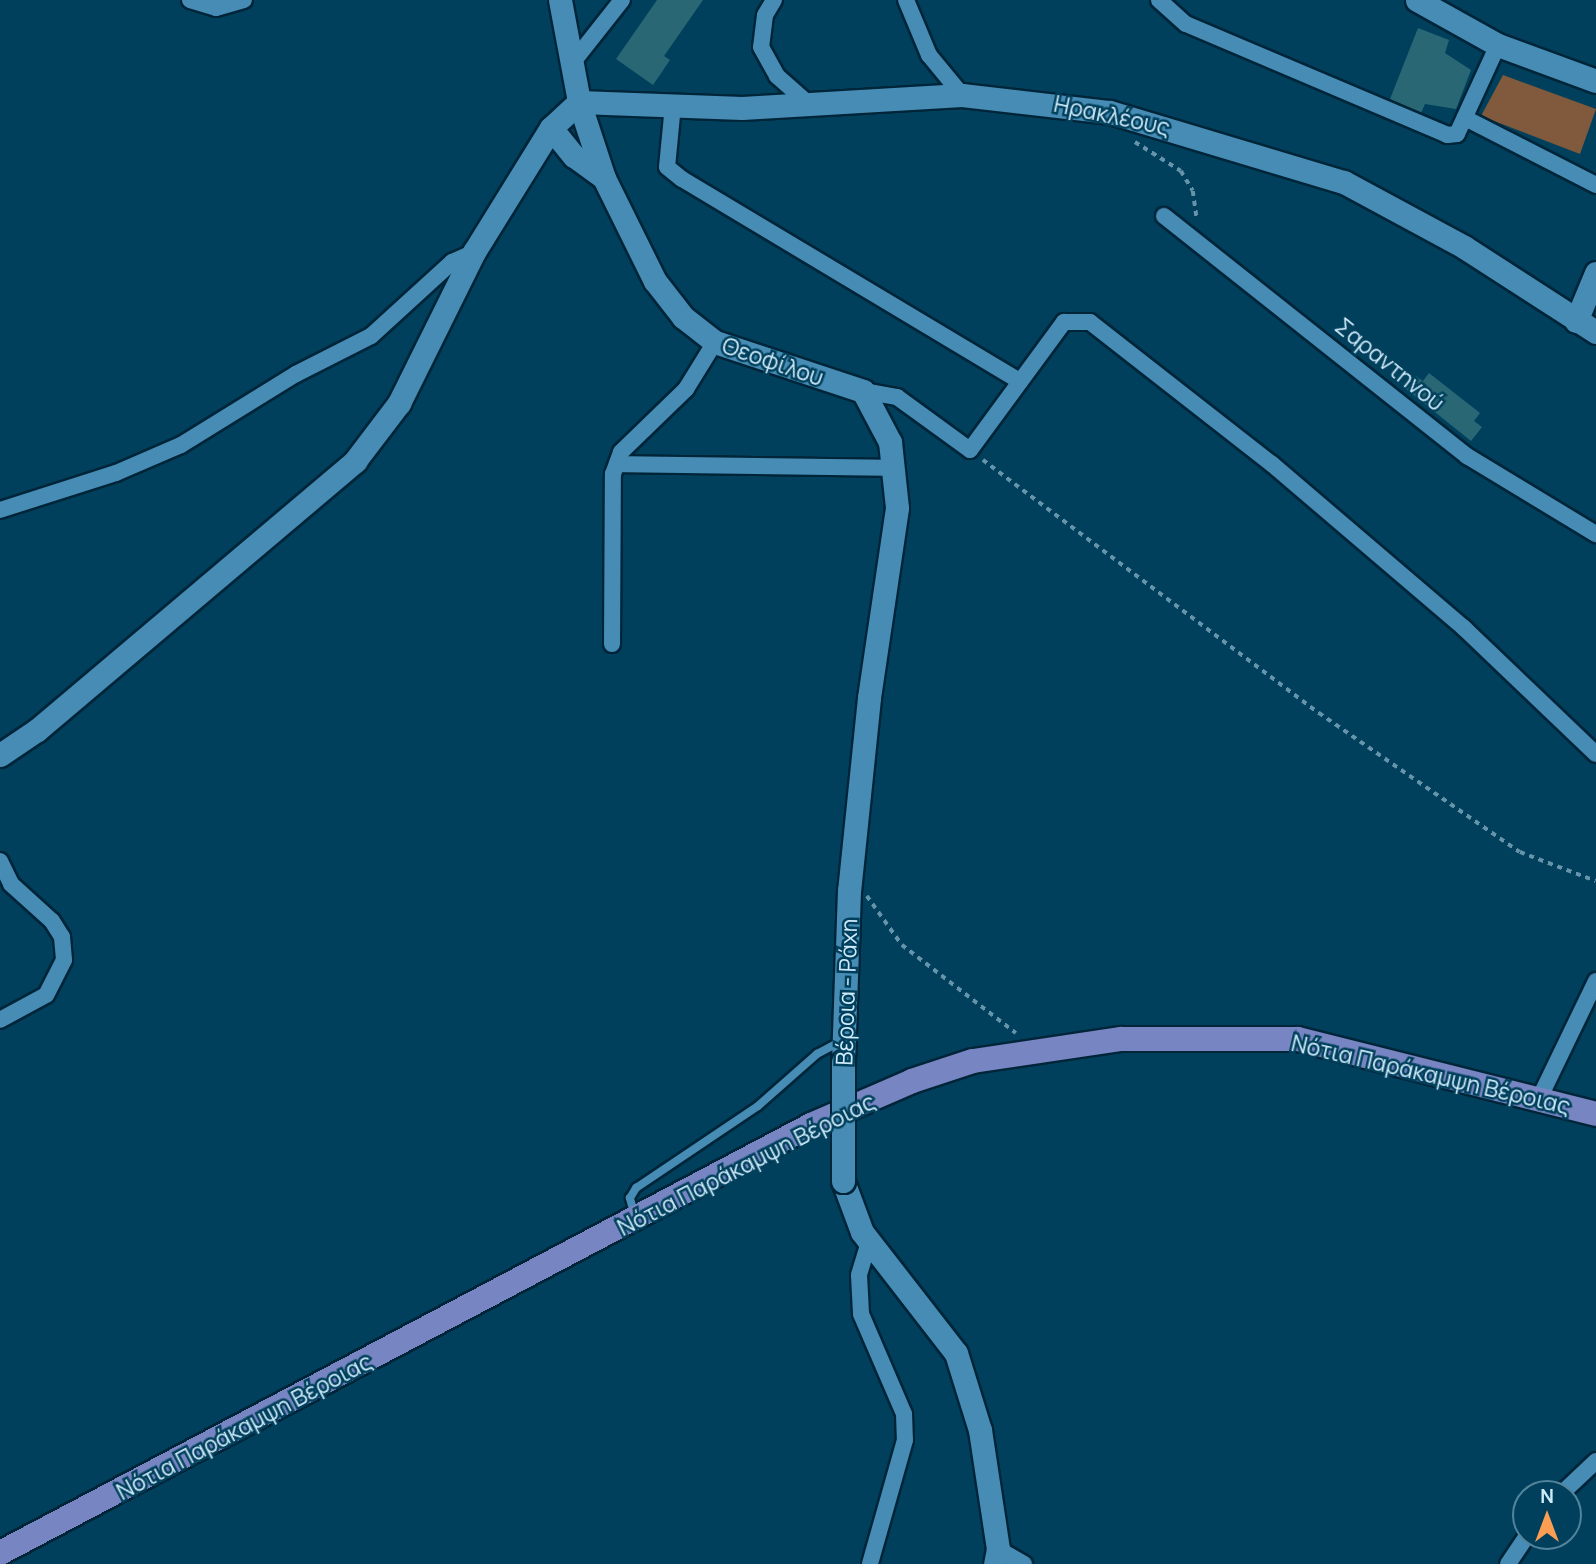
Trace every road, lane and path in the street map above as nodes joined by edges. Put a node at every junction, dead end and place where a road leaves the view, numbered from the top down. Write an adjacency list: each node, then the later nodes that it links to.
1 (190, 0): 2 (street)
2 (244, 0)
3 (560, 0): 10 (street, Θεοφίλου)
4 (622, 0): 10 (street)
5 (774, 0): 15 (street)
6 (906, 0): 12 (street)
7 (1159, 0): 17 (street)
8 (1417, 0): 9 (street)
9 (1497, 45): 11 (street); 17 (street)
10 (573, 62): 13 (street, Θεοφίλου)
11 (1596, 81)
12 (962, 95): 15 (street, Ηρακλέους); 16 (street, Ηρακλέους)
13 (579, 102): 14 (street, Ηρακλέους); 18 (street); 19 (street, Θεοφίλου)
14 (673, 105): 15 (street, Ηρακλέους); 27 (street)
15 (811, 106)
16 (1110, 112): 22 (path); 25 (street, Ηρακλέους)
17 (1465, 118): 20 (street)
18 (551, 128): 19 (street, Θεοφίλου); 23 (street)
19 (604, 178): 26 (street, Θεοφίλου)
20 (1596, 185)
21 (1164, 216): 22 (street, Σαραντηνού)
22 (1195, 236): 33 (street, Σαραντηνού)
23 (474, 252): 32 (street); 36 (street)
24 (1596, 273): 25 (street)
25 (1586, 327)
26 (715, 342): 28 (street, Θεοφίλου); 30 (street)
27 (1020, 381): 29 (street); 35 (street)
28 (863, 391): 29 (street); 31 (street, Βέροια - Ράχη)
29 (970, 450): 38 (path)
30 (617, 464): 31 (street); 34 (street)
31 (895, 468): 39 (street, Βέροια - Ράχη)
32 (0, 510)
33 (1596, 534)
34 (612, 644)
35 (1596, 754)
36 (0, 755)
37 (0, 861): 41 (street)
38 (1596, 881)
39 (849, 890): 42 (path); 43 (street, Βέροια - Ράχη)
40 (1596, 981): 44 (street)
41 (0, 1020)
42 (1033, 1049): 44 (main road, Νότια Παράκαμψη Βέροιας); 46 (main road, Νότια Παράκαμψη Βέροιας)
43 (844, 1050): 46 (lane); 47 (street, Βέροια - Ράχη, bridge)
44 (1539, 1100): 45 (main road, Νότια Παράκαμψη Βέροιας)
45 (1596, 1114)
46 (637, 1219): 50 (main road, Νότια Παράκαμψη Βέροιας)
47 (869, 1242): 51 (street, Βέροια - Ράχη); 52 (street)
48 (1596, 1461): 49 (street)
49 (1576, 1480)
50 (0, 1553)
51 (996, 1556): 53 (street)
52 (870, 1564)
53 (1024, 1564)

